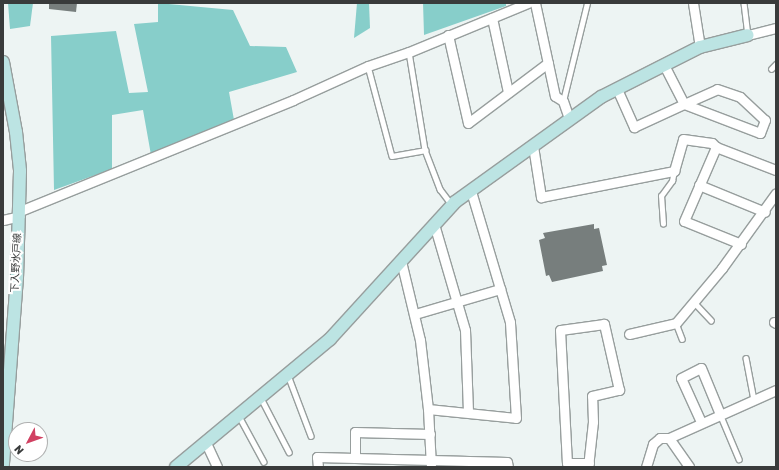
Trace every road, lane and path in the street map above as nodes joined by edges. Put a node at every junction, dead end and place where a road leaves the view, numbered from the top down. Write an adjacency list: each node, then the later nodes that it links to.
1 (528, 3): 6 (street)
2 (535, 3): 13 (street)
3 (587, 3): 20 (lane)
4 (693, 3): 10 (street)
5 (744, 3): 8 (lane)
6 (492, 18): 9 (street); 19 (street)
7 (776, 28): 8 (street)
8 (748, 35): 10 (street)
9 (448, 36): 11 (street); 19 (street)
10 (700, 47): 15 (street)
11 (409, 52): 16 (street); 25 (lane)
12 (3, 62): 33 (street, 下入野水戸線)
13 (548, 63): 19 (street); 20 (street)
14 (776, 64): 17 (lane)
15 (664, 65): 18 (street); 21 (street)
16 (368, 66): 25 (lane); 33 (street)
17 (771, 69)
18 (617, 89): 21 (street); 22 (street)
19 (508, 92)
20 (563, 101): 22 (street)
21 (684, 104): 21 (street)
22 (569, 118): 23 (street)
23 (533, 146): 27 (street); 29 (street)
24 (716, 147): 26 (street); 27 (street); 28 (street)
25 (425, 150): 31 (lane)
26 (776, 170)
27 (674, 171): 36 (lane)
28 (699, 185): 32 (street); 37 (street)
29 (471, 191): 31 (street); 39 (street)
30 (776, 193): 32 (street)
31 (452, 205): 35 (street)
32 (765, 212): 37 (street)
33 (20, 213): 34 (street); 66 (street, 下入野水戸線)
34 (3, 220)
35 (434, 224): 38 (street); 41 (street)
36 (663, 224)
37 (741, 244): 40 (street)
38 (401, 261): 42 (street); 48 (street)
39 (500, 289): 41 (street); 53 (street)
40 (694, 302): 43 (lane); 44 (street)
41 (457, 303): 42 (street); 53 (street)
42 (415, 314): 52 (street)
43 (711, 320)
44 (676, 323): 45 (street); 46 (lane)
45 (629, 334)
46 (682, 339)
47 (746, 358): 51 (lane)
48 (288, 375): 50 (street); 58 (lane)
49 (776, 390): 51 (street)
50 (261, 398): 55 (street); 61 (lane)
51 (754, 400): 54 (street)
52 (428, 409): 53 (street); 57 (street)
53 (468, 411)
54 (720, 414): 56 (street); 56 (street); 63 (lane)
55 (239, 416): 60 (street); 64 (lane)
56 (701, 422): 59 (street)
57 (430, 434): 62 (street); 65 (street)
58 (311, 436)
59 (669, 438): 72 (street); 73 (street)
60 (206, 443): 68 (street); 69 (street)
61 (289, 452)
62 (355, 458): 65 (street); 70 (street)
63 (739, 459)
64 (264, 462)
65 (431, 463): 71 (street)
66 (3, 465)
67 (589, 465): 67 (street)
68 (176, 467)
69 (217, 467)
70 (318, 467)
71 (508, 467)
72 (646, 467)
73 (689, 467)

